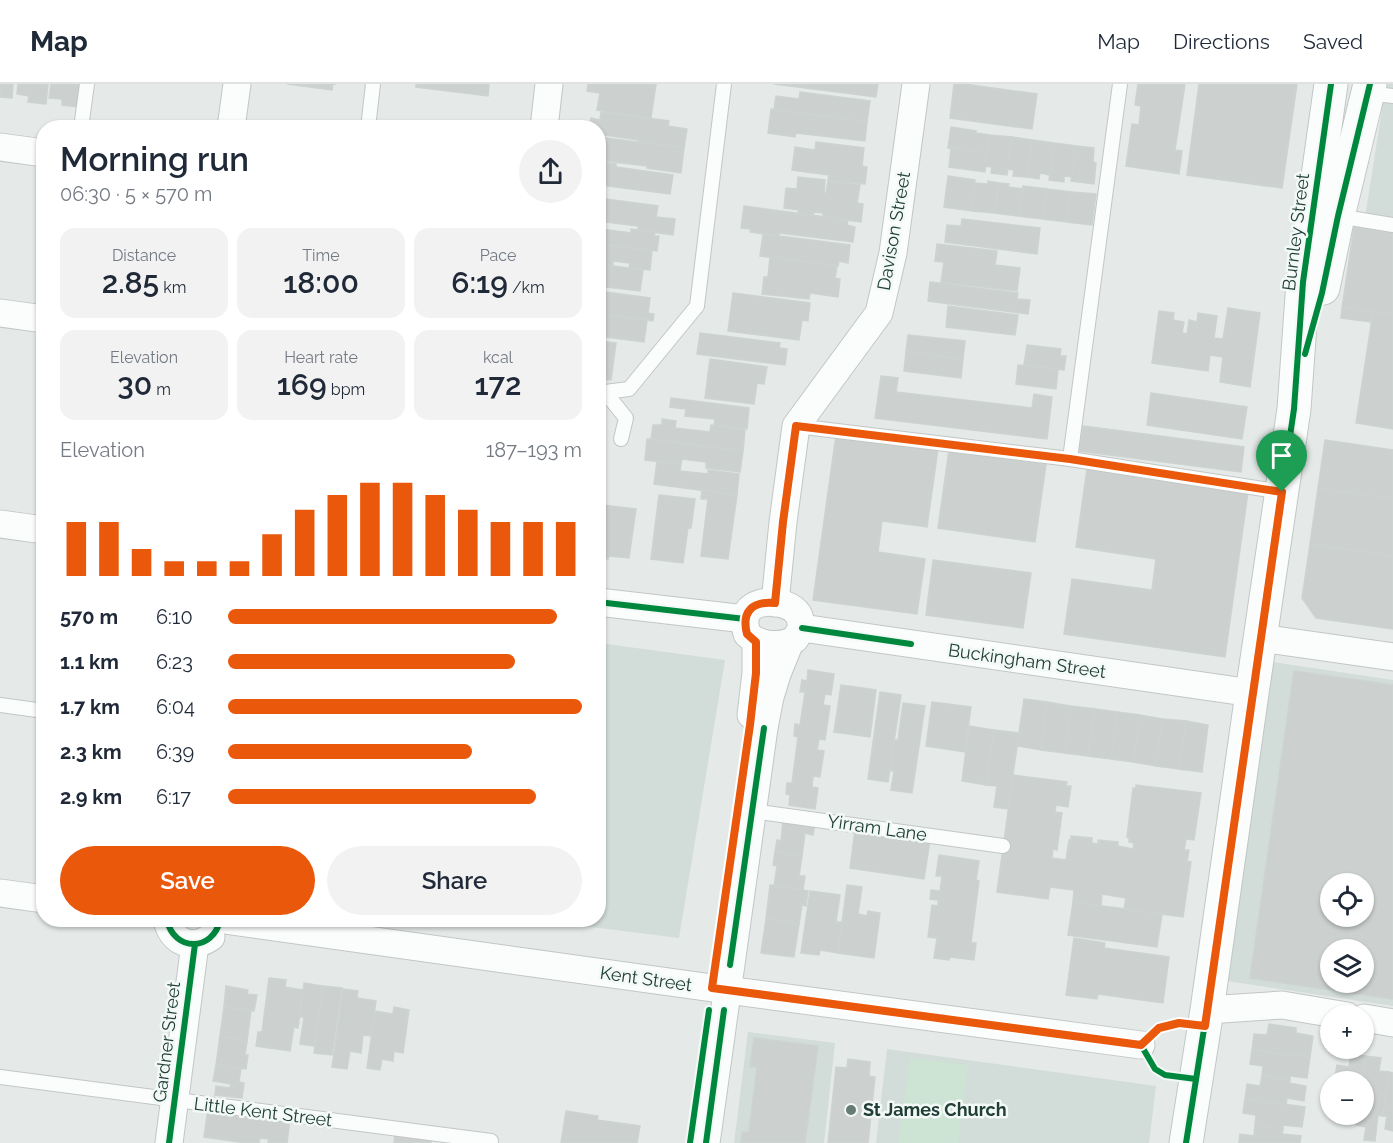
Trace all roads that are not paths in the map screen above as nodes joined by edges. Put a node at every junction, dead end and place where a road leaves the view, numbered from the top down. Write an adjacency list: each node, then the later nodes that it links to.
1 (87, 84): 10 (lane)
2 (237, 84): 11 (street)
3 (373, 84): 12 (lane)
4 (549, 84): 13 (street)
5 (724, 84): 21 (lane)
6 (916, 84): 23 (street, Davison Street)
7 (1120, 84): 25 (lane)
8 (1331, 86): 9 (main road); 20 (main road, Burnley Street)
9 (1377, 91): 16 (main road, Burnley Street)
10 (82, 120)
11 (232, 120)
12 (369, 120)
13 (545, 120)
14 (0, 147): 15 (street)
15 (36, 152)
16 (1338, 216): 17 (lane); 20 (main road, Burnley Street)
17 (1393, 225)
18 (0, 313): 19 (street)
19 (36, 318)
20 (1296, 385): 26 (main road, Burnley Street)
21 (606, 392)
22 (606, 396): 24 (lane)
23 (796, 426): 25 (lane); 30 (street, Davison Street)
24 (621, 439)
25 (1070, 459): 26 (lane)
26 (1282, 492): 33 (main road, Burnley Street)
27 (0, 524): 28 (street)
28 (36, 529)
29 (606, 603): 31 (street)
30 (775, 603): 31 (street); 32 (street)
31 (750, 630): 32 (street); 38 (street)
32 (796, 635): 35 (street, Buckingham Street); 38 (street)
33 (1261, 638): 34 (street); 35 (main road, Burnley Street)
34 (1393, 657)
35 (1252, 693): 47 (main road, Burnley Street)
36 (0, 705): 37 (lane)
37 (36, 710)
38 (745, 810): 39 (lane, Yirram Lane); 46 (street)
39 (1003, 846)
40 (0, 893): 41 (street)
41 (36, 898)
42 (169, 927): 45 (street)
43 (218, 927): 45 (street)
44 (273, 927): 46 (street, Kent Street)
45 (195, 944): 53 (street, Gardner Street)
46 (720, 989): 51 (street, Kent Street); 56 (street); 57 (street)
47 (1207, 1010): 48 (street); 58 (main road, Burnley Street)
48 (1320, 1011)
49 (1374, 1020): 50 (street)
50 (1393, 1023)
51 (1141, 1045)
52 (0, 1077): 53 (lane, Little Kent Street)
53 (175, 1101): 54 (lane, Little Kent Street); 55 (street, Gardner Street)
54 (491, 1141)
55 (169, 1143)
56 (690, 1143)
57 (706, 1143)
58 (1186, 1143)

